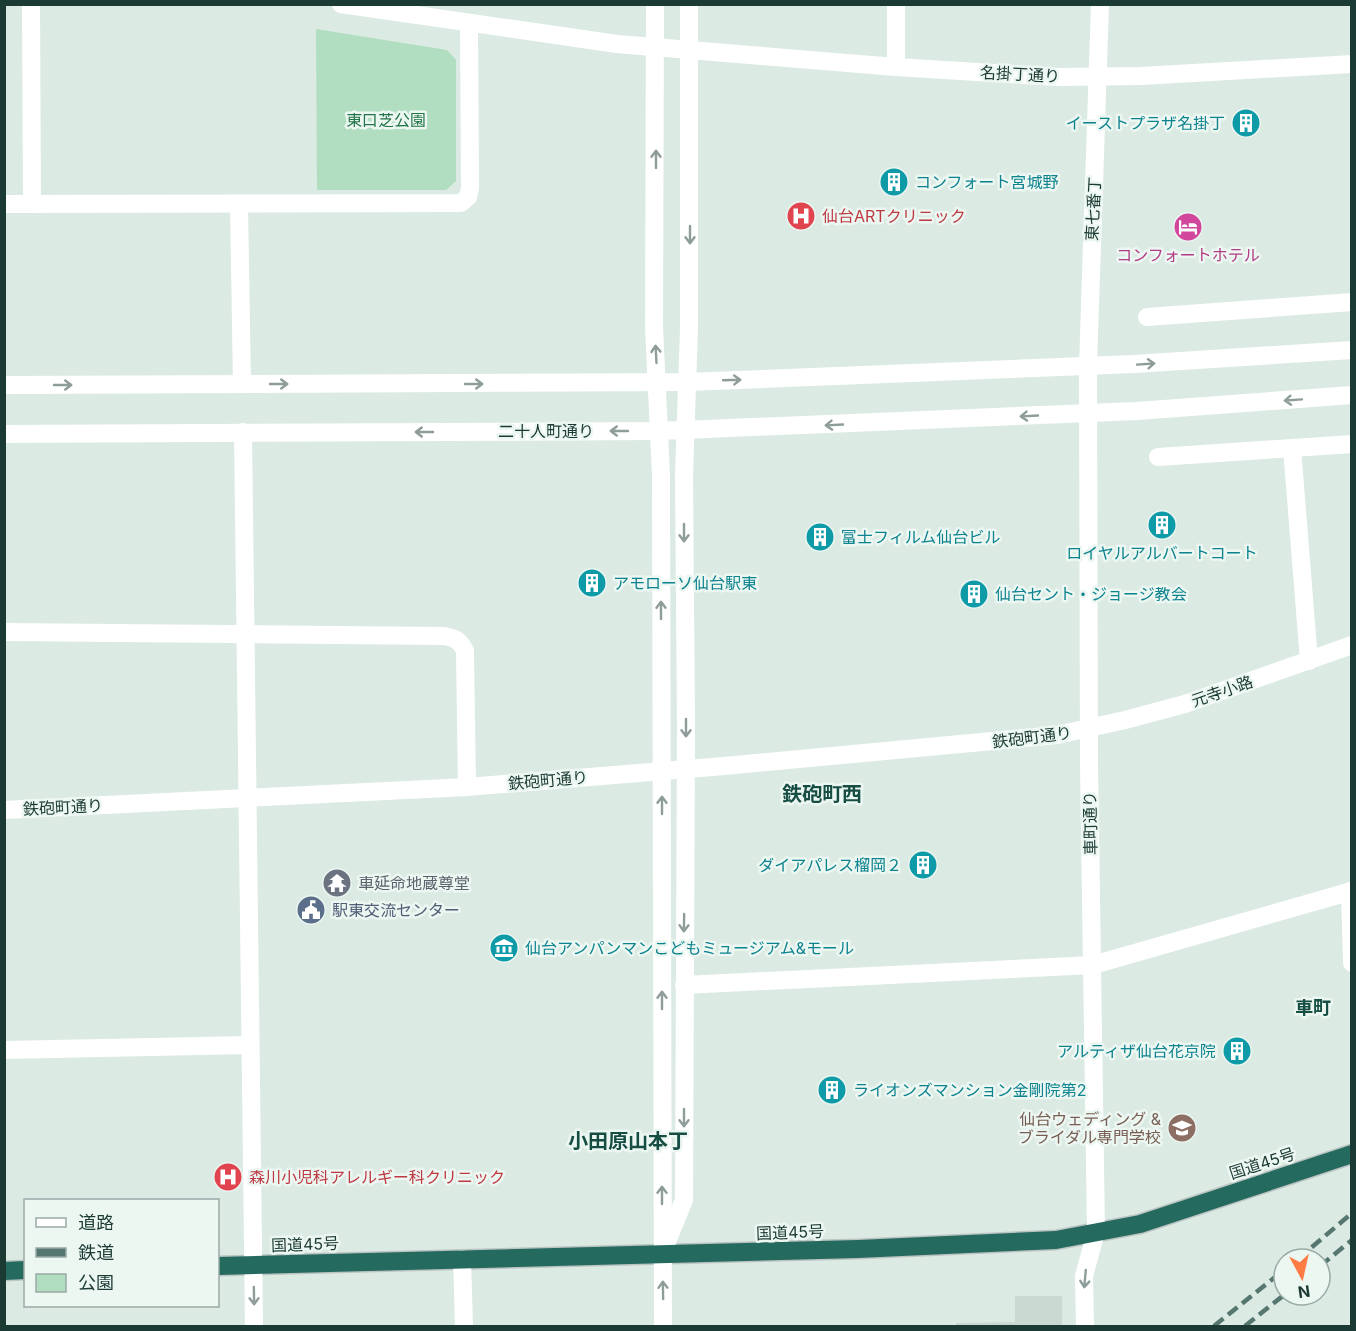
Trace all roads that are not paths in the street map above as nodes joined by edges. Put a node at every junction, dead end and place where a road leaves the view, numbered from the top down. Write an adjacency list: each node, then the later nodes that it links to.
1 (31, 4): 14 (street)
2 (341, 4): 7 (street, 名掛丁通り)
3 (655, 4): 8 (street)
4 (689, 4): 9 (street)
5 (896, 4): 11 (street)
6 (1100, 4): 12 (street, 東七番丁)
7 (469, 24): 8 (street, 名掛丁通り); 15 (street)
8 (656, 47): 9 (street, 名掛丁通り); 21 (street, one-way to 8)
9 (689, 50): 11 (street, 名掛丁通り); 20 (street, one-way to 20)
10 (1352, 64): 12 (street, 名掛丁通り)
11 (896, 67): 12 (street, 名掛丁通り)
12 (1099, 76): 19 (street, 東七番丁)
13 (4, 204): 14 (street)
14 (32, 204): 15 (street)
15 (239, 204): 22 (street)
16 (1352, 302): 17 (street)
17 (1147, 317)
18 (1352, 350): 19 (street, one-way to 18)
19 (1088, 366): 20 (street, one-way to 19); 25 (street, 東七番丁)
20 (687, 381): 21 (street); 26 (street)
21 (657, 382): 22 (street, one-way to 21); 27 (street)
22 (242, 384): 23 (street, one-way to 22)
23 (4, 385)
24 (1352, 395): 25 (street, 二十人町通り, one-way to 25)
25 (1088, 413): 26 (street, 二十人町通り, one-way to 26); 37 (street, 車町通り)
26 (685, 430): 27 (street, 二十人町通り); 38 (street, one-way to 38)
27 (659, 431): 28 (street, 二十人町通り, one-way to 28); 39 (street, one-way to 27)
28 (243, 432): 29 (street, 二十人町通り); 34 (street)
29 (4, 434)
30 (1352, 444): 31 (street)
31 (1292, 448): 32 (street); 36 (street)
32 (1158, 457)
33 (4, 632): 34 (street)
34 (245, 634): 40 (street); 41 (street)
35 (1352, 645): 36 (street, 元寺小路)
36 (1309, 661): 37 (street, 元寺小路)
37 (1090, 729): 38 (street, 鉄砲町通り); 45 (street, 車町通り)
38 (685, 769): 39 (street, 鉄砲町通り); 46 (street, one-way to 46)
39 (661, 772): 40 (street, 鉄砲町通り); 51 (street, one-way to 39)
40 (467, 787): 41 (street, 鉄砲町通り)
41 (248, 797): 42 (street, 鉄砲町通り); 47 (street)
42 (4, 810)
43 (1351, 891): 44 (street); 45 (street)
44 (1352, 963)
45 (1093, 965): 46 (street); 50 (street, 車町通り)
46 (684, 986): 51 (street, one-way to 51)
47 (249, 1045): 48 (street); 53 (street)
48 (4, 1050)
49 (1352, 1154): 50 (highway, 国道45号)
50 (1096, 1232): 51 (highway, 国道45号); 60 (street, 車町通り, one-way to 60)
51 (662, 1254): 52 (highway, 国道45号); 59 (street, one-way to 51)
52 (462, 1259): 53 (highway, 国道45号); 58 (street)
53 (253, 1265): 54 (highway, 国道45号); 57 (street, one-way to 57)
54 (219, 1266)
55 (24, 1270): 56 (highway)
56 (4, 1271)
57 (254, 1326)
58 (464, 1326)
59 (663, 1326)
60 (1085, 1326)

